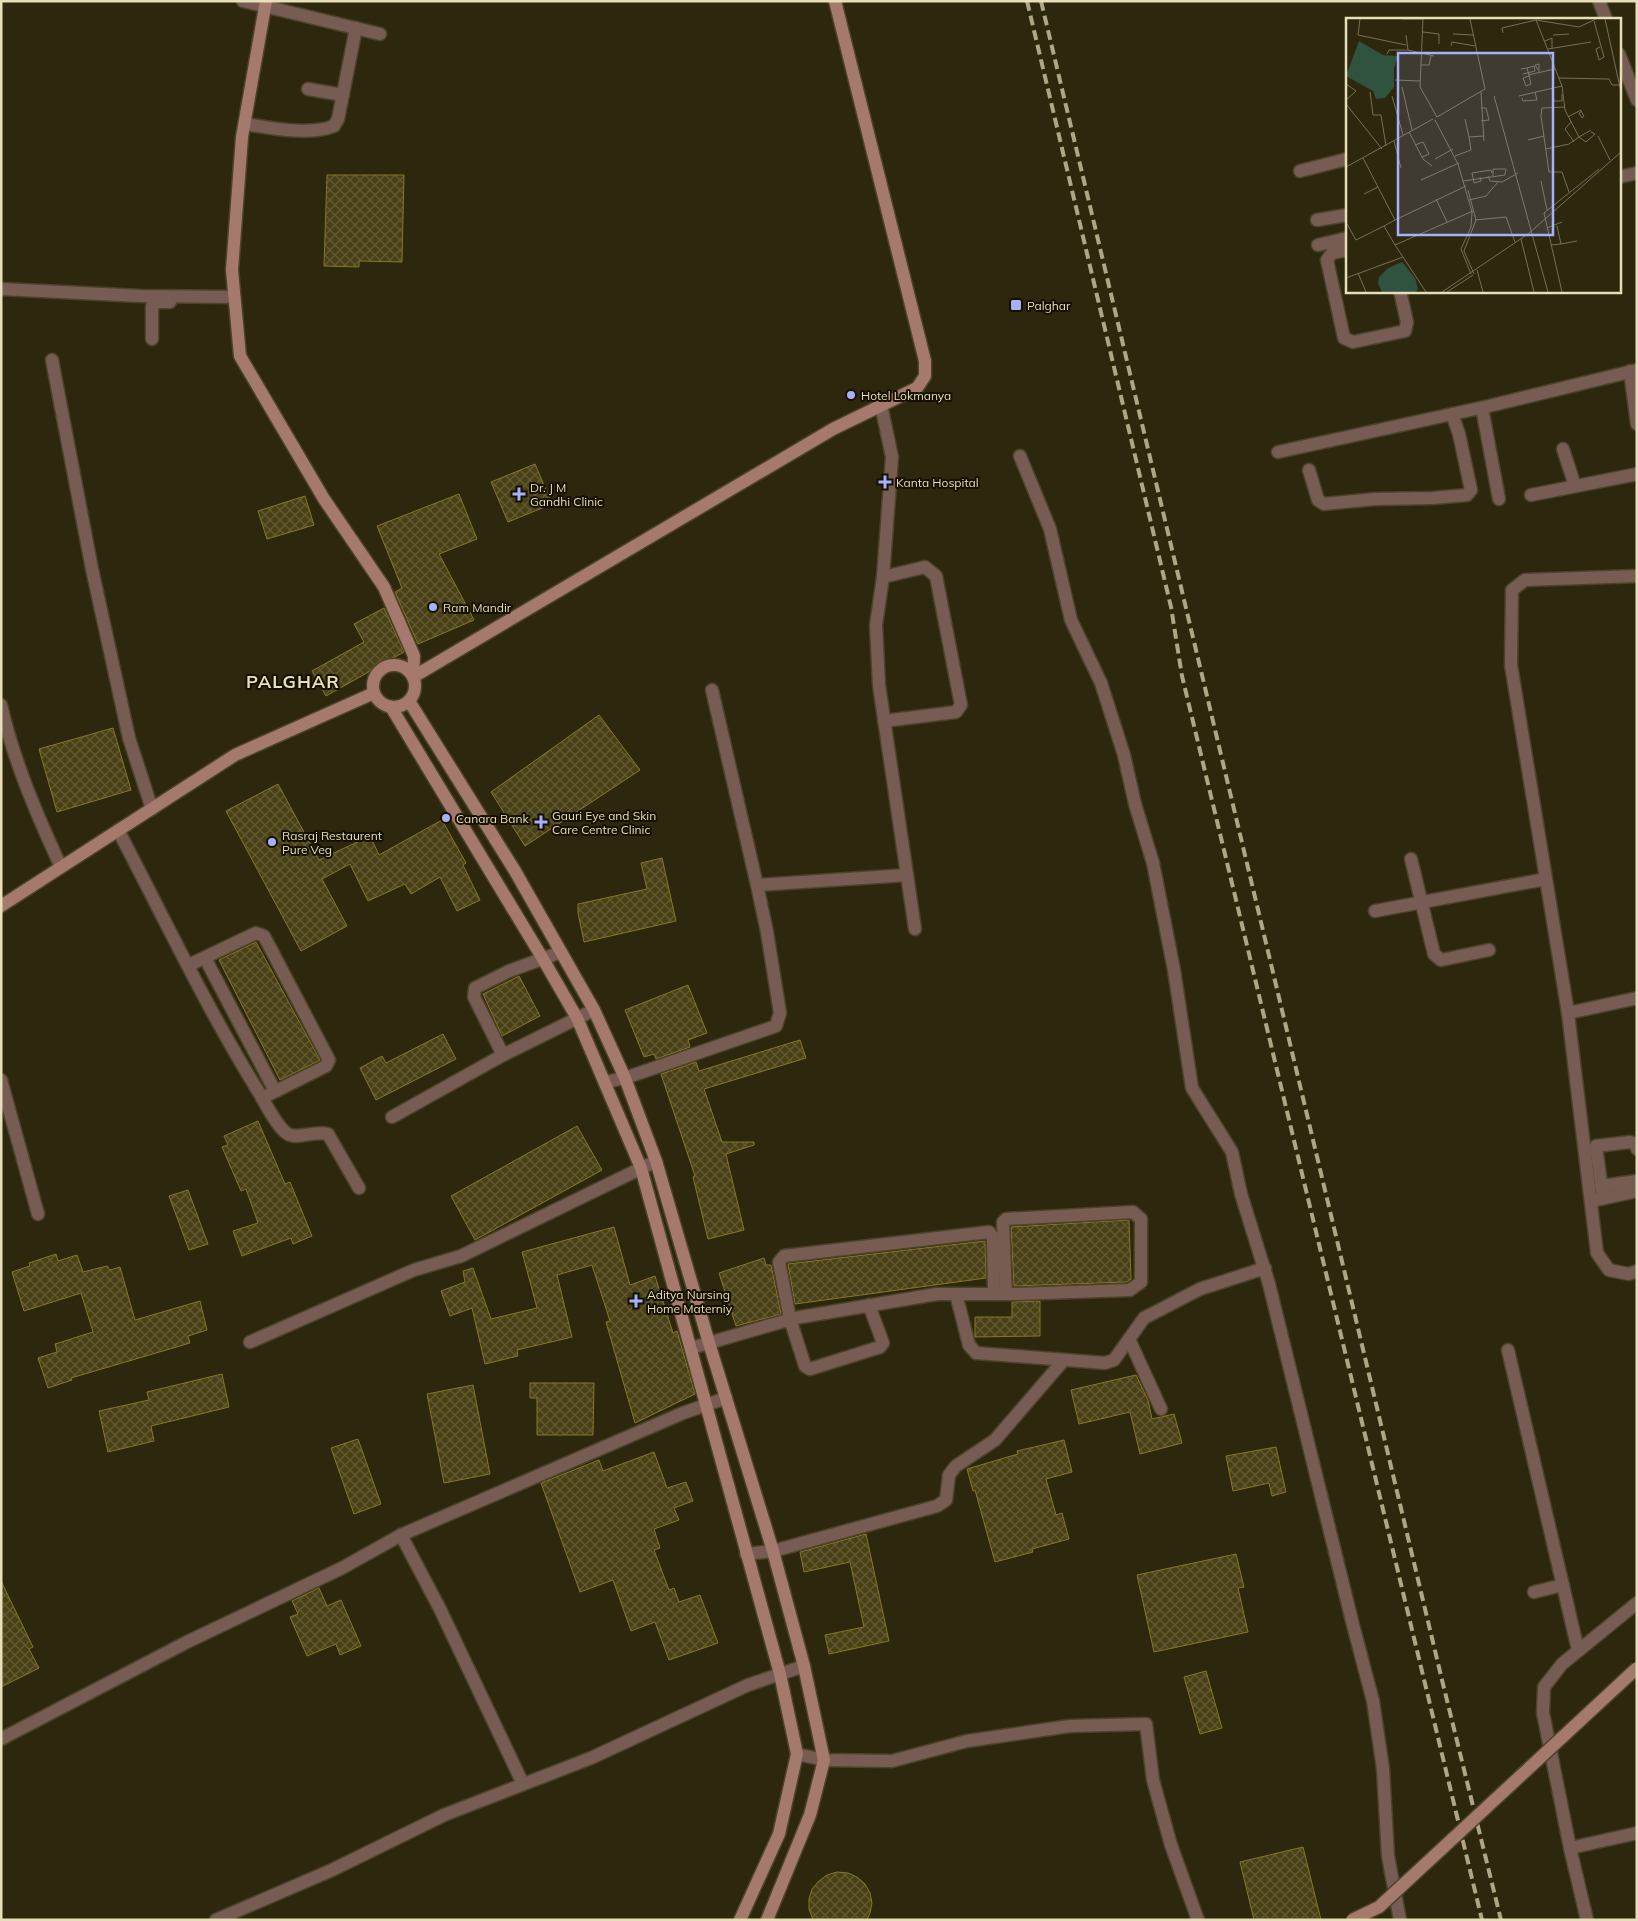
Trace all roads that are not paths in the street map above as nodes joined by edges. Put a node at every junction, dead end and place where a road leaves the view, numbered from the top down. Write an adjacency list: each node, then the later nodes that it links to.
1 (243, 1): 4 (street)
2 (835, 1): 28 (street)
3 (1599, 1): 5 (street)
4 (266, 4): 6 (street); 12 (street)
5 (1606, 18)
6 (356, 28): 7 (street); 10 (street)
7 (380, 34)
8 (1620, 57): 11 (street)
9 (308, 89): 10 (street)
10 (343, 95): 12 (street)
11 (1637, 100)
12 (245, 124): 24 (street)
13 (1346, 159): 14 (street)
14 (1300, 171)
15 (1637, 173): 16 (street)
16 (1620, 177)
17 (1346, 214): 18 (street)
18 (1317, 220)
19 (1346, 238): 20 (street)
20 (1318, 244)
21 (1346, 250): 23 (street)
22 (1, 289): 24 (street)
23 (1400, 292)
24 (235, 300): 25 (street); 42 (street)
25 (152, 339)
26 (52, 360): 49 (street)
27 (1633, 371): 29 (street); 31 (street)
28 (881, 405): 41 (street); 42 (street)
29 (1482, 408): 30 (street); 39 (street)
30 (1452, 414): 33 (street); 35 (street)
31 (1637, 424)
32 (1563, 449): 37 (street)
33 (1278, 452)
34 (1020, 456): 85 (street)
35 (1309, 470)
36 (1637, 474): 37 (street)
37 (1575, 486): 38 (street)
38 (1531, 495)
39 (1499, 498)
40 (1637, 576): 54 (street)
41 (883, 577): 48 (street); 48 (street)
42 (413, 677): 44 (street); 45 (street)
43 (712, 690): 55 (street)
44 (374, 693): 47 (street); 49 (street)
45 (409, 701): 47 (street); 61 (street)
46 (1, 705): 52 (street)
47 (391, 706): 63 (street)
48 (884, 721): 53 (street)
49 (152, 809): 50 (street)
50 (118, 830): 52 (street); 64 (street)
51 (1411, 859): 56 (street)
52 (61, 867): 57 (street)
53 (907, 875): 55 (street); 59 (street)
54 (1546, 879): 56 (street); 67 (street)
55 (757, 885): 70 (street)
56 (1422, 902): 58 (street); 60 (street)
57 (1, 906)
58 (1375, 911)
59 (915, 929)
60 (1489, 950)
61 (560, 952): 63 (street); 66 (street)
62 (205, 958): 64 (street); 73 (street); 73 (street)
63 (543, 959): 68 (street); 69 (street)
64 (189, 965): 74 (street)
65 (1637, 998): 67 (street)
66 (594, 1010): 68 (street); 70 (street)
67 (1568, 1013): 76 (street)
68 (577, 1018): 69 (street); 72 (street)
69 (503, 1055): 75 (street)
70 (625, 1078): 72 (street); 78 (street)
71 (1, 1080): 84 (street)
72 (605, 1082): 79 (street)
73 (275, 1090): 74 (street)
74 (262, 1098): 81 (street)
75 (392, 1117)
76 (1590, 1147): 77 (street); 83 (street); 83 (street)
77 (1637, 1149)
78 (656, 1161): 79 (street); 93 (street)
79 (641, 1168): 92 (street); 94 (street)
80 (1637, 1181): 83 (street)
81 (359, 1188)
82 (1637, 1191): 83 (street)
83 (1599, 1195): 86 (street)
84 (38, 1214)
85 (1265, 1268): 91 (street); 121 (street)
86 (1637, 1271)
87 (956, 1294): 88 (street); 89 (street); 96 (street)
88 (1000, 1294): 88 (street); 90 (street)
89 (869, 1305): 90 (street); 90 (street)
90 (790, 1319): 93 (street)
91 (1129, 1339): 96 (street); 99 (street)
92 (250, 1342)
93 (709, 1342): 94 (street); 97 (street)
94 (691, 1348): 98 (street)
95 (1508, 1350): 103 (street)
96 (1064, 1361): 101 (street)
97 (726, 1398): 98 (street); 101 (street)
98 (707, 1404): 100 (street); 102 (street)
99 (1161, 1409)
100 (401, 1535): 110 (street); 113 (street)
101 (773, 1551): 102 (street); 107 (street)
102 (746, 1554): 109 (street)
103 (1563, 1585): 104 (street); 106 (street)
104 (1534, 1592)
105 (1637, 1604): 106 (street)
106 (1578, 1650): 115 (street)
107 (804, 1666): 109 (street); 112 (street)
108 (1637, 1668): 120 (street, bridge)
109 (780, 1674): 111 (street); 113 (street)
110 (1, 1739)
111 (797, 1754): 112 (street); 117 (street)
112 (824, 1760): 118 (street); 119 (street)
113 (523, 1784): 116 (street)
114 (1637, 1833): 115 (street)
115 (1570, 1848): 122 (street)
116 (216, 1920)
117 (740, 1920)
118 (767, 1920)
119 (1198, 1920)
120 (1352, 1920)
121 (1400, 1920)
122 (1588, 1920)

